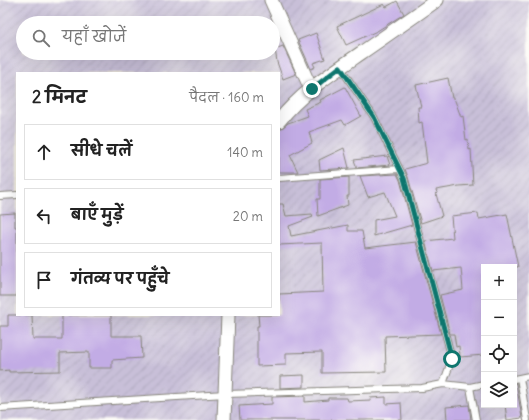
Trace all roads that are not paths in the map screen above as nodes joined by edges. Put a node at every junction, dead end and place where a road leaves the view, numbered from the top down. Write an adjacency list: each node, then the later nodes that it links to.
1 (271, 0): 3 (street)
2 (437, 0): 5 (street)
3 (278, 16)
4 (280, 20): 6 (street)
5 (340, 67): 6 (street); 8 (lane)
6 (312, 89): 7 (street)
7 (280, 120)
8 (399, 169): 9 (lane); 15 (lane)
9 (280, 178)
10 (16, 195): 11 (lane)
11 (0, 196)
12 (228, 316): 18 (street)
13 (529, 376): 14 (lane)
14 (517, 378): 22 (lane)
15 (444, 384): 17 (lane); 18 (lane)
16 (481, 385): 17 (lane)
17 (470, 387): 21 (lane)
18 (225, 394): 19 (lane); 20 (street)
19 (0, 408)
20 (224, 420)
21 (476, 420)
22 (527, 420)

